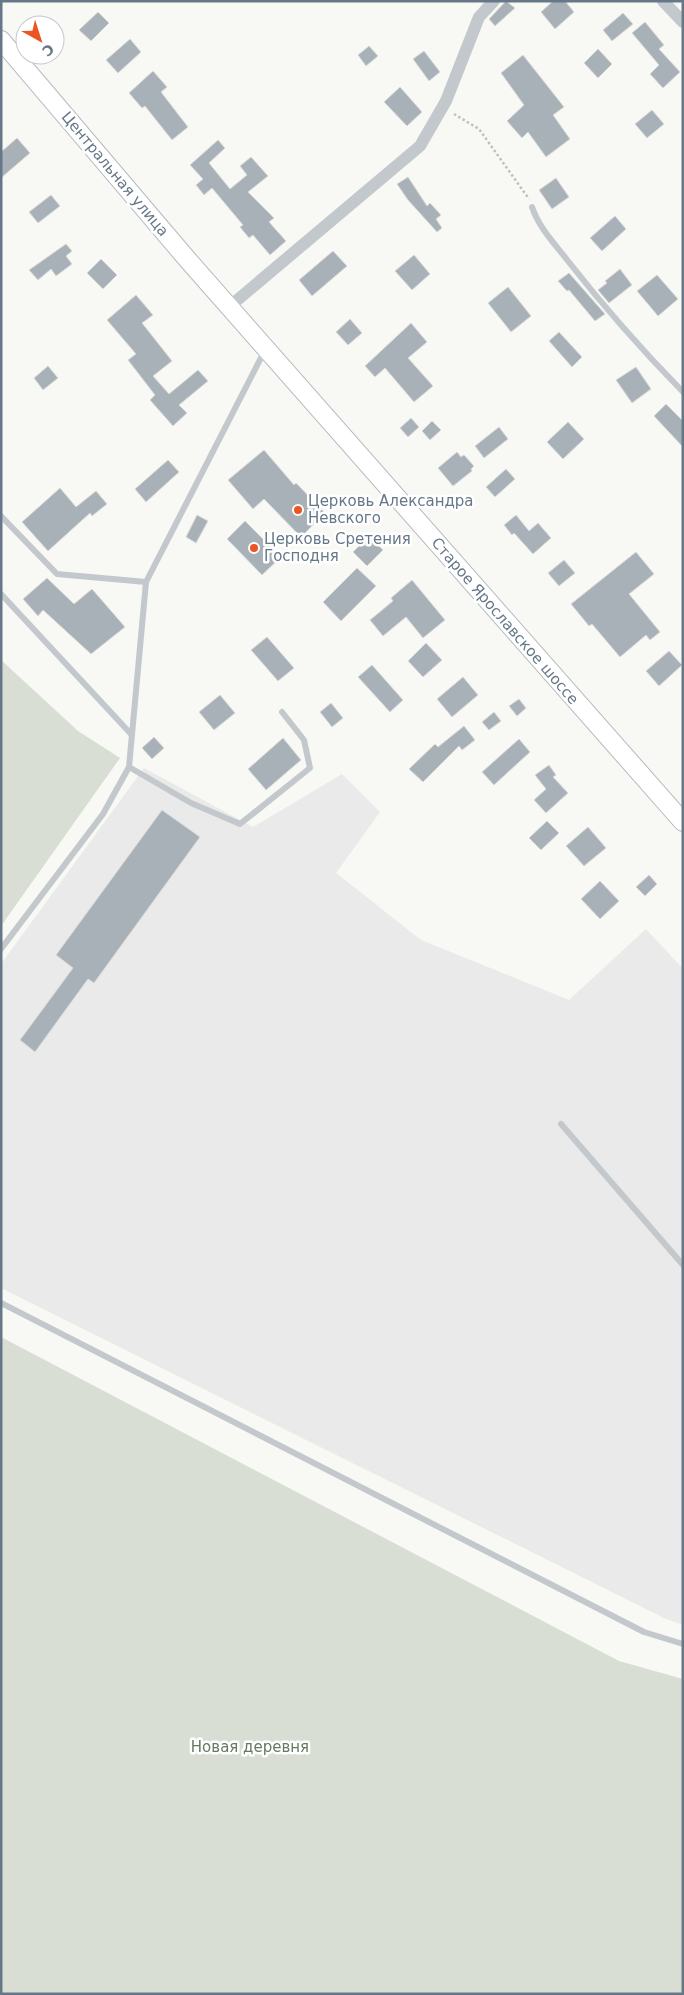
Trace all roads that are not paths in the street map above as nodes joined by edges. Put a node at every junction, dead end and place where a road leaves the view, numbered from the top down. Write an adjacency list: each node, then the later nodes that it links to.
1 (494, 1): 6 (street)
2 (663, 1): 3 (street)
3 (683, 22)
4 (1, 40): 6 (main road, Центральная улица)
5 (532, 207): 8 (lane)
6 (229, 307): 7 (main road, Старое Ярославское шоссе)
7 (266, 349): 10 (lane); 15 (main road, Старое Ярославское шоссе)
8 (683, 392)
9 (1, 516): 10 (lane)
10 (146, 582): 13 (lane)
11 (1, 594): 13 (lane)
12 (282, 712): 14 (lane)
13 (130, 734): 14 (lane)
14 (129, 767): 16 (lane)
15 (683, 822)
16 (1, 950)
17 (561, 1124): 18 (lane)
18 (683, 1265)
19 (1, 1304): 20 (lane)
20 (683, 1644)

